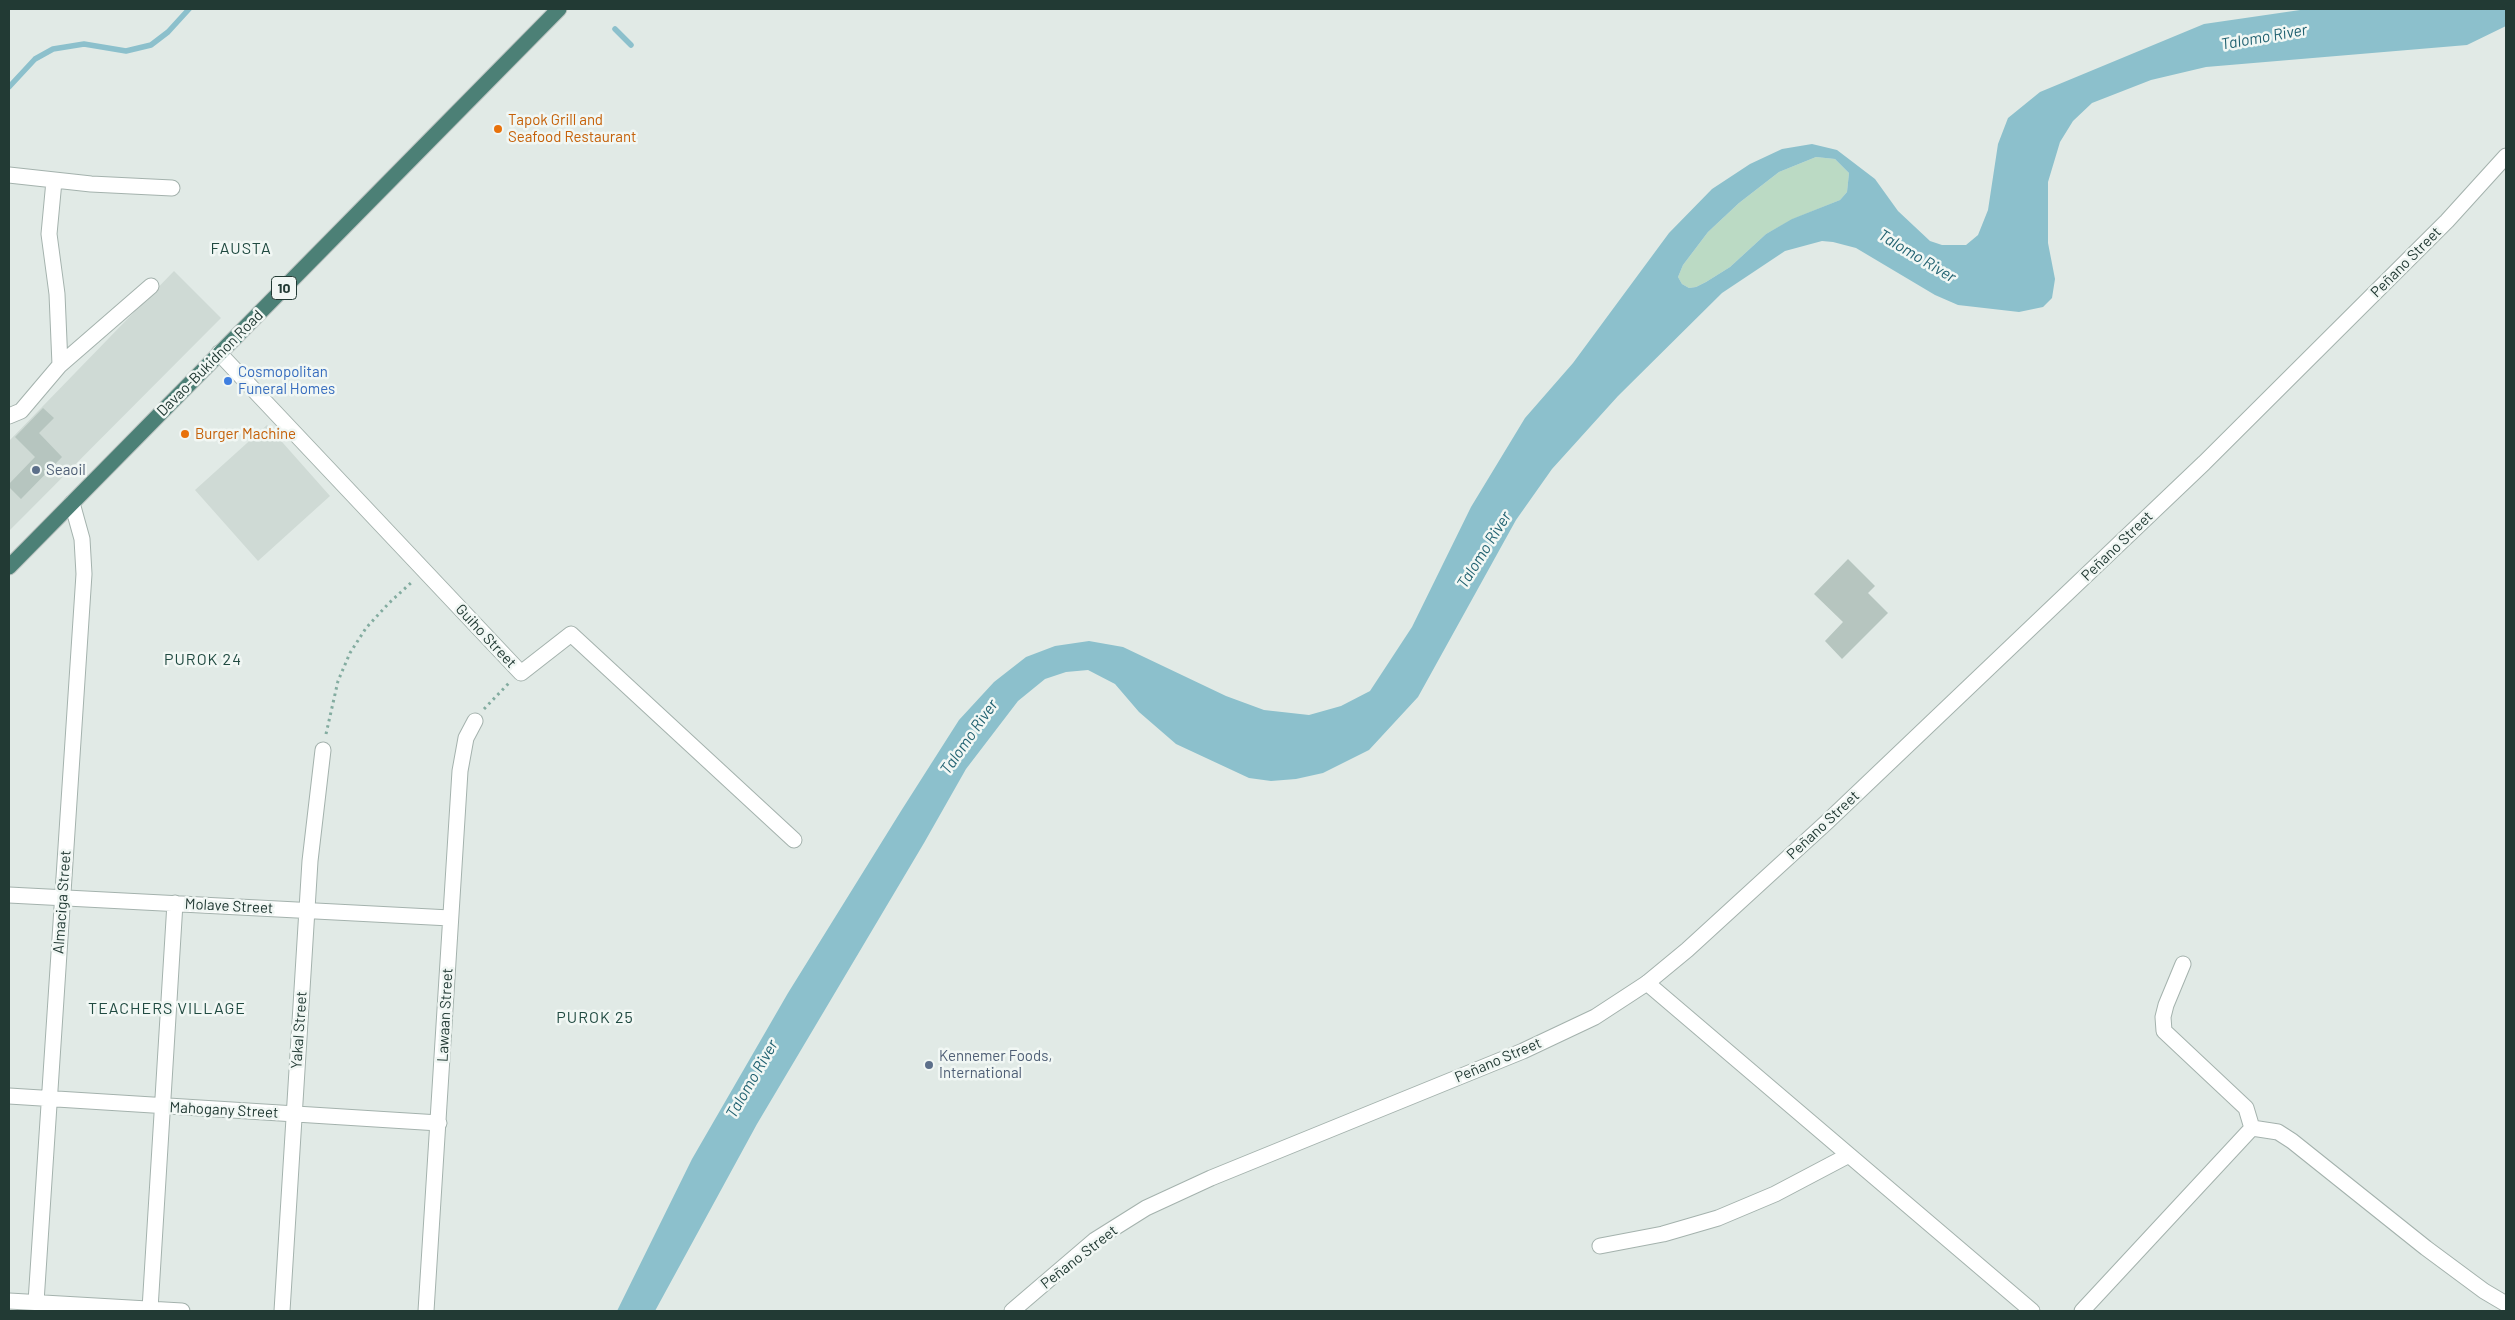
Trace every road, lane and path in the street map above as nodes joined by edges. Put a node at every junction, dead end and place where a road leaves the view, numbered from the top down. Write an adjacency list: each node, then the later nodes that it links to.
1 (559, 9): 7 (highway, Davao-Bukidnon Road / 10)
2 (2506, 156): 23 (street, Peñano Street)
3 (9, 176): 4 (street)
4 (54, 181): 5 (street); 8 (street)
5 (172, 188)
6 (151, 286): 8 (street)
7 (219, 353): 10 (highway, Davao-Bukidnon Road / 10); 12 (street, Guiho Street)
8 (60, 365): 9 (street)
9 (9, 416)
10 (72, 503): 11 (highway, Davao-Bukidnon Road / 10); 18 (street, Almaciga Street)
11 (9, 567)
12 (424, 570): 13 (street, Guiho Street); 15 (path)
13 (520, 673): 14 (path); 16 (street, Guiho Street)
14 (475, 720): 21 (street, Lawaan Street)
15 (323, 750): 20 (street, Yakal Street)
16 (794, 840)
17 (9, 895): 18 (street, Molave Street)
18 (63, 898): 19 (street, Molave Street); 25 (street, Almaciga Street)
19 (175, 903): 20 (street, Molave Street); 26 (street)
20 (308, 910): 21 (street, Molave Street); 27 (street, Yakal Street)
21 (450, 918): 28 (street, Lawaan Street)
22 (2183, 964): 29 (street)
23 (1647, 983): 30 (street); 39 (street, Peñano Street)
24 (9, 1096): 25 (street, Mahogany Street)
25 (50, 1099): 26 (street, Mahogany Street); 33 (street, Almaciga Street)
26 (163, 1106): 27 (street, Mahogany Street); 35 (street)
27 (294, 1114): 28 (street, Mahogany Street); 37 (street, Yakal Street)
28 (439, 1123): 38 (street, Lawaan Street)
29 (2252, 1128): 34 (street); 41 (street)
30 (1849, 1155): 31 (street); 40 (street)
31 (1600, 1246)
32 (9, 1300): 33 (street)
33 (36, 1302): 35 (street)
34 (2506, 1304)
35 (150, 1309): 36 (street)
36 (182, 1311)
37 (282, 1311)
38 (426, 1311)
39 (1012, 1311)
40 (2032, 1311)
41 (2082, 1311)

